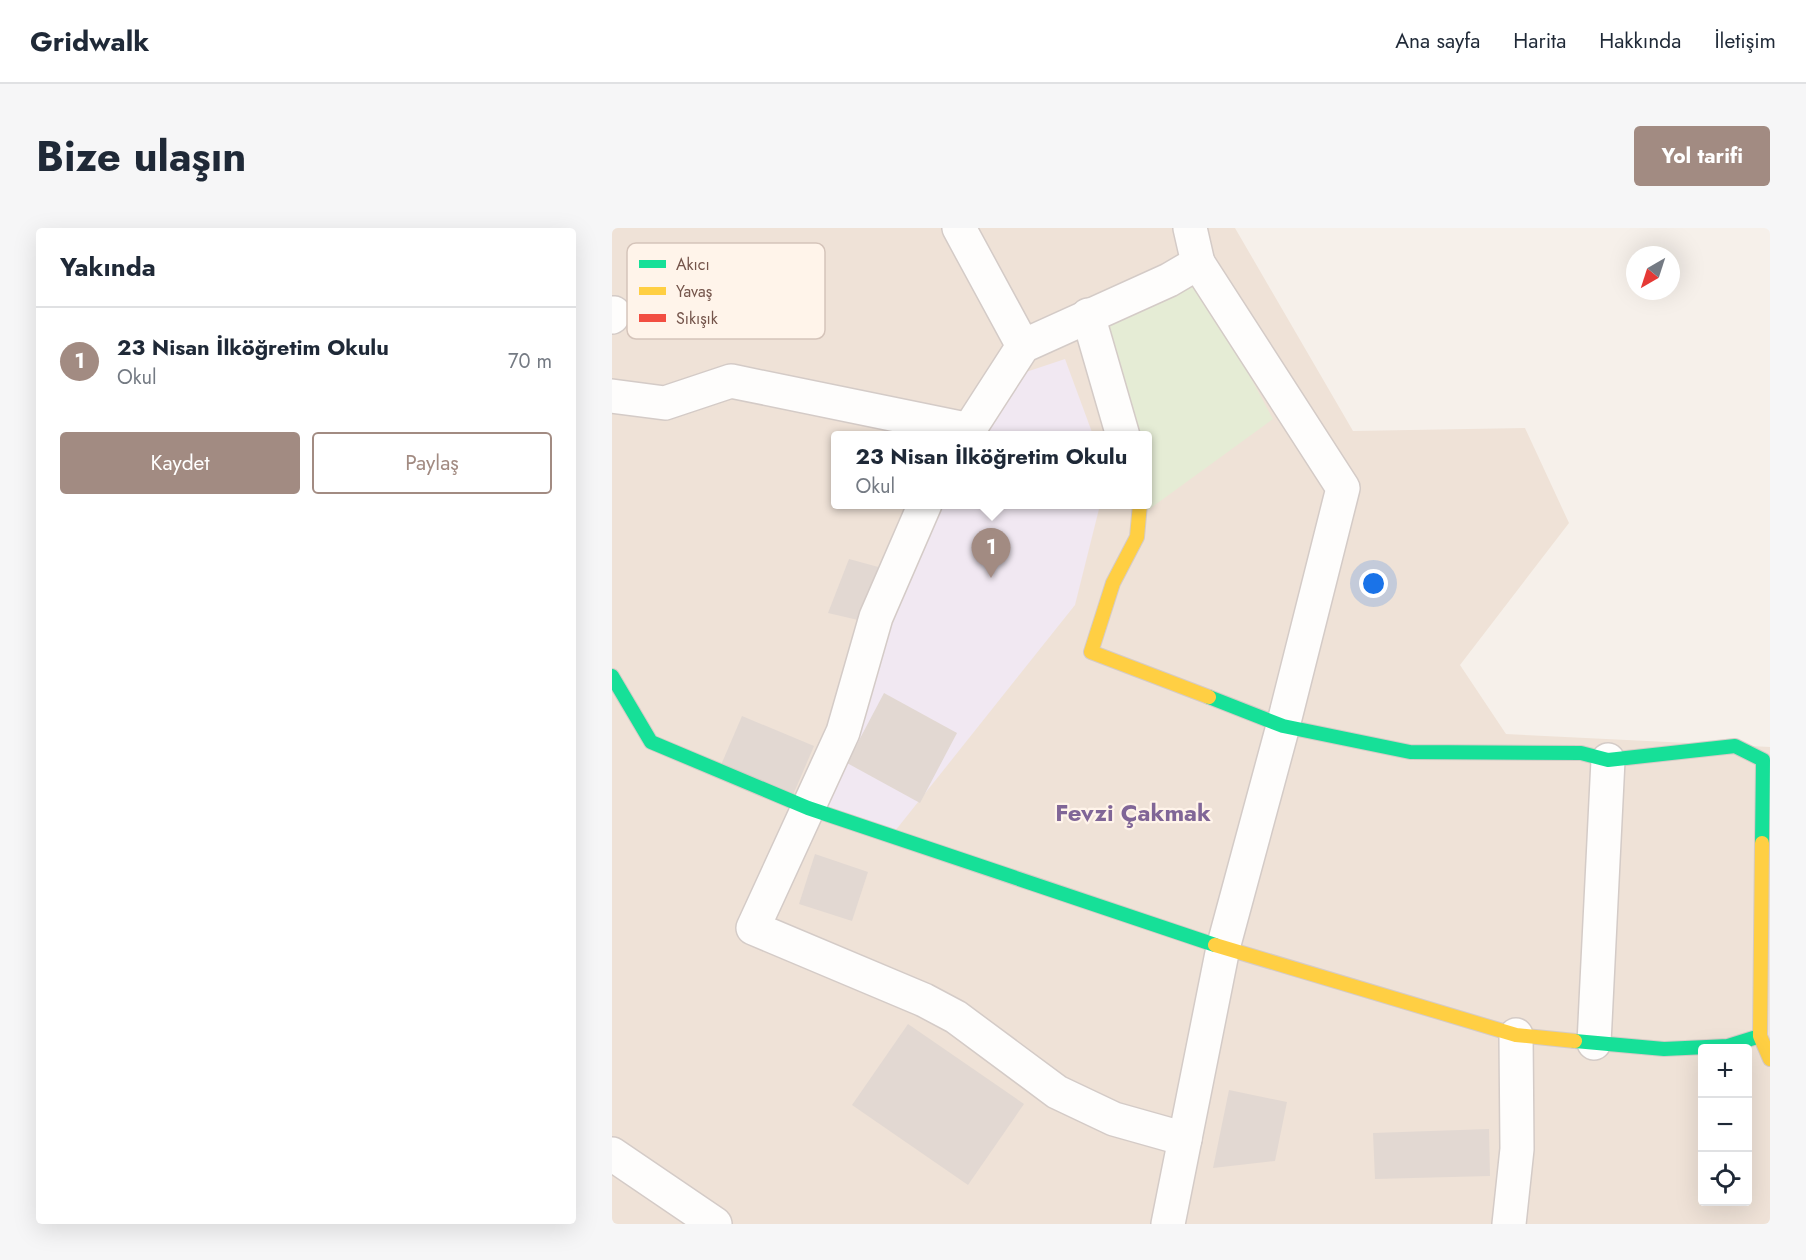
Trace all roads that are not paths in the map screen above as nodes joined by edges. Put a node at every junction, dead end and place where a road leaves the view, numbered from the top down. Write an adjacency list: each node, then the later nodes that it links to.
1 (959, 228): 5 (street)
2 (1190, 228): 3 (street)
3 (1198, 263): 4 (street); 13 (street)
4 (1088, 315): 5 (street); 9 (street)
5 (1023, 346): 8 (street)
6 (612, 396): 7 (street)
7 (959, 431)
8 (969, 431)
9 (1122, 431)
10 (923, 509): 15 (street)
11 (1140, 509): 13 (street)
12 (612, 676): 15 (street)
13 (1283, 726): 14 (street); 16 (street)
14 (1608, 760): 18 (street); 19 (street)
15 (808, 808): 16 (street); 21 (street)
16 (1223, 948): 17 (street); 21 (street)
17 (1516, 1035): 19 (street); 25 (street)
18 (1760, 1036): 19 (street); 20 (street)
19 (1594, 1043)
20 (1770, 1059)
21 (1185, 1139): 24 (street)
22 (612, 1154): 23 (street)
23 (715, 1224)
24 (1168, 1224)
25 (1509, 1224)

